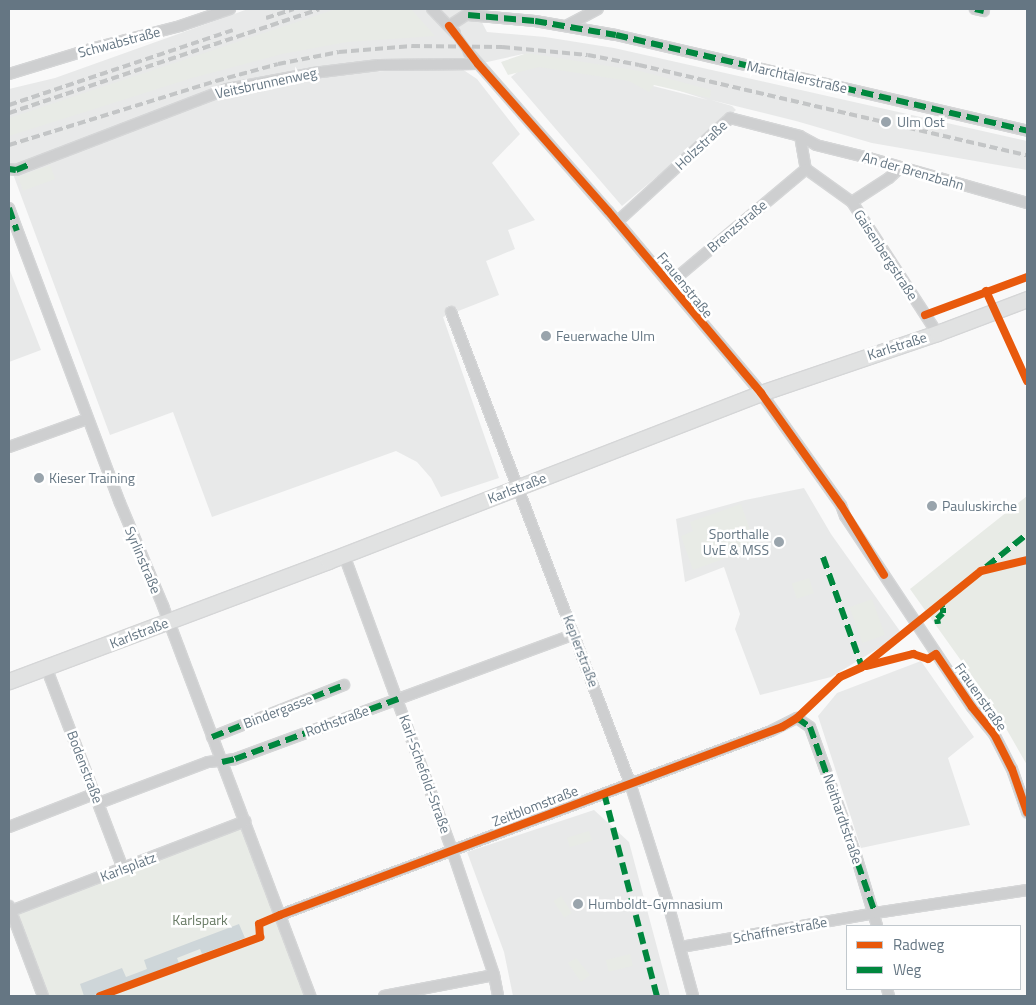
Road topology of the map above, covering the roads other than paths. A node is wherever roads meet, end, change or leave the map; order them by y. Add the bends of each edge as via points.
1 (230, 9) edge
2 (432, 9) edge
3 (598, 9) edge
4 (471, 12) edge
5 (566, 26) junction
6 (452, 30) junction
7 (478, 64) junction
8 (9, 74) edge
9 (1027, 130) edge
10 (800, 136) junction
11 (901, 167) junction
12 (9, 169) edge
13 (806, 169) junction
14 (852, 202) junction
15 (1027, 203) edge
16 (9, 208) edge
17 (617, 222) junction
18 (669, 284) junction
19 (1027, 298) edge
20 (451, 312) dead end
21 (937, 333) junction
22 (761, 393) junction
23 (87, 419) junction
24 (9, 447) edge
25 (517, 488) junction
26 (344, 555) junction
27 (168, 622) junction
28 (574, 634) junction
29 (46, 667) junction
30 (9, 681) edge
31 (344, 685) dead end
32 (398, 699) junction
33 (797, 718) joint
34 (212, 737) junction
35 (222, 762) junction
36 (630, 783) junction
37 (97, 798) junction
38 (1027, 812) edge
39 (244, 821) junction
40 (9, 826) edge
41 (452, 850) junction
42 (123, 869) junction
43 (1027, 890) edge
44 (10, 908) edge
45 (875, 913) junction
46 (280, 915) junction
47 (877, 925) edge
48 (681, 947) junction
49 (494, 975) junction
50 (43, 996) edge
51 (310, 996) edge
52 (384, 996) edge
53 (498, 996) edge
54 (693, 996) edge

1 - 8 street, Schwabstraße
2 - 6 street, Frauenstraße
3 - 5 street
4 - 5 street, Marchtalerstraße
4 - 6 street
5 - 9 street, Marchtalerstraße via 616,34
6 - 7 street, Frauenstraße, bridge
7 - 12 street, Veitsbrunnenweg via 379,65 227,89 16,170
7 - 17 street, Frauenstraße
10 - 11 street, An der Brenzbahn via 816,145
10 - 13 street
10 - 17 street, Holzstraße via 730,118
11 - 14 street, Gaisenbergstraße via 890,178
11 - 15 street, An der Brenzbahn
13 - 14 street, Gaisenbergstraße
13 - 18 street, Brenzstraße
14 - 21 street, Gaisenbergstraße
16 - 23 street, Syrlinstraße
17 - 18 street, Frauenstraße
18 - 22 street, Frauenstraße
19 - 21 main road, Karlstraße
20 - 25 street, Keplerstraße
21 - 22 main road, Karlstraße
22 - 25 main road, Karlstraße
22 - 38 street, Frauenstraße via 840,505 951,677 994,734 1012,769
23 - 24 street
23 - 27 street, Syrlinstraße
25 - 26 main road, Karlstraße
25 - 28 street, Keplerstraße
26 - 27 main road, Karlstraße
26 - 32 street, Karl-Schefold-Straße
27 - 29 main road, Karlstraße
27 - 34 street, Syrlinstraße
28 - 32 street, Rothstraße
28 - 36 street, Keplerstraße
29 - 30 main road, Karlstraße
29 - 37 street, Bodenstraße
31 - 34 street, Bindergasse
32 - 35 street, Rothstraße
32 - 41 street, Karl-Schefold-Straße
33 - 36 street, Zeitblomstraße via 771,731
33 - 45 street, Neithardtstraße via 810,728
34 - 35 street, Syrlinstraße
35 - 37 street, Rothstraße via 208,762
35 - 39 street, Syrlinstraße
36 - 41 street, Zeitblomstraße
36 - 48 street, Keplerstraße
37 - 40 street, Rothstraße
37 - 42 street, Bodenstraße
39 - 42 street, Karlsplatz
39 - 46 street, Syrlinstraße
41 - 46 street, Zeitblomstraße
41 - 49 street, Karl-Schefold-Straße
42 - 44 street, Karlsplatz
43 - 45 street, Schaffnerstraße
44 - 50 street
45 - 47 street, Neithardtstraße
45 - 48 street, Schaffnerstraße
46 - 51 street, Syrlinstraße
48 - 54 street, Keplerstraße
49 - 52 street
49 - 53 street, Karl-Schefold-Straße

